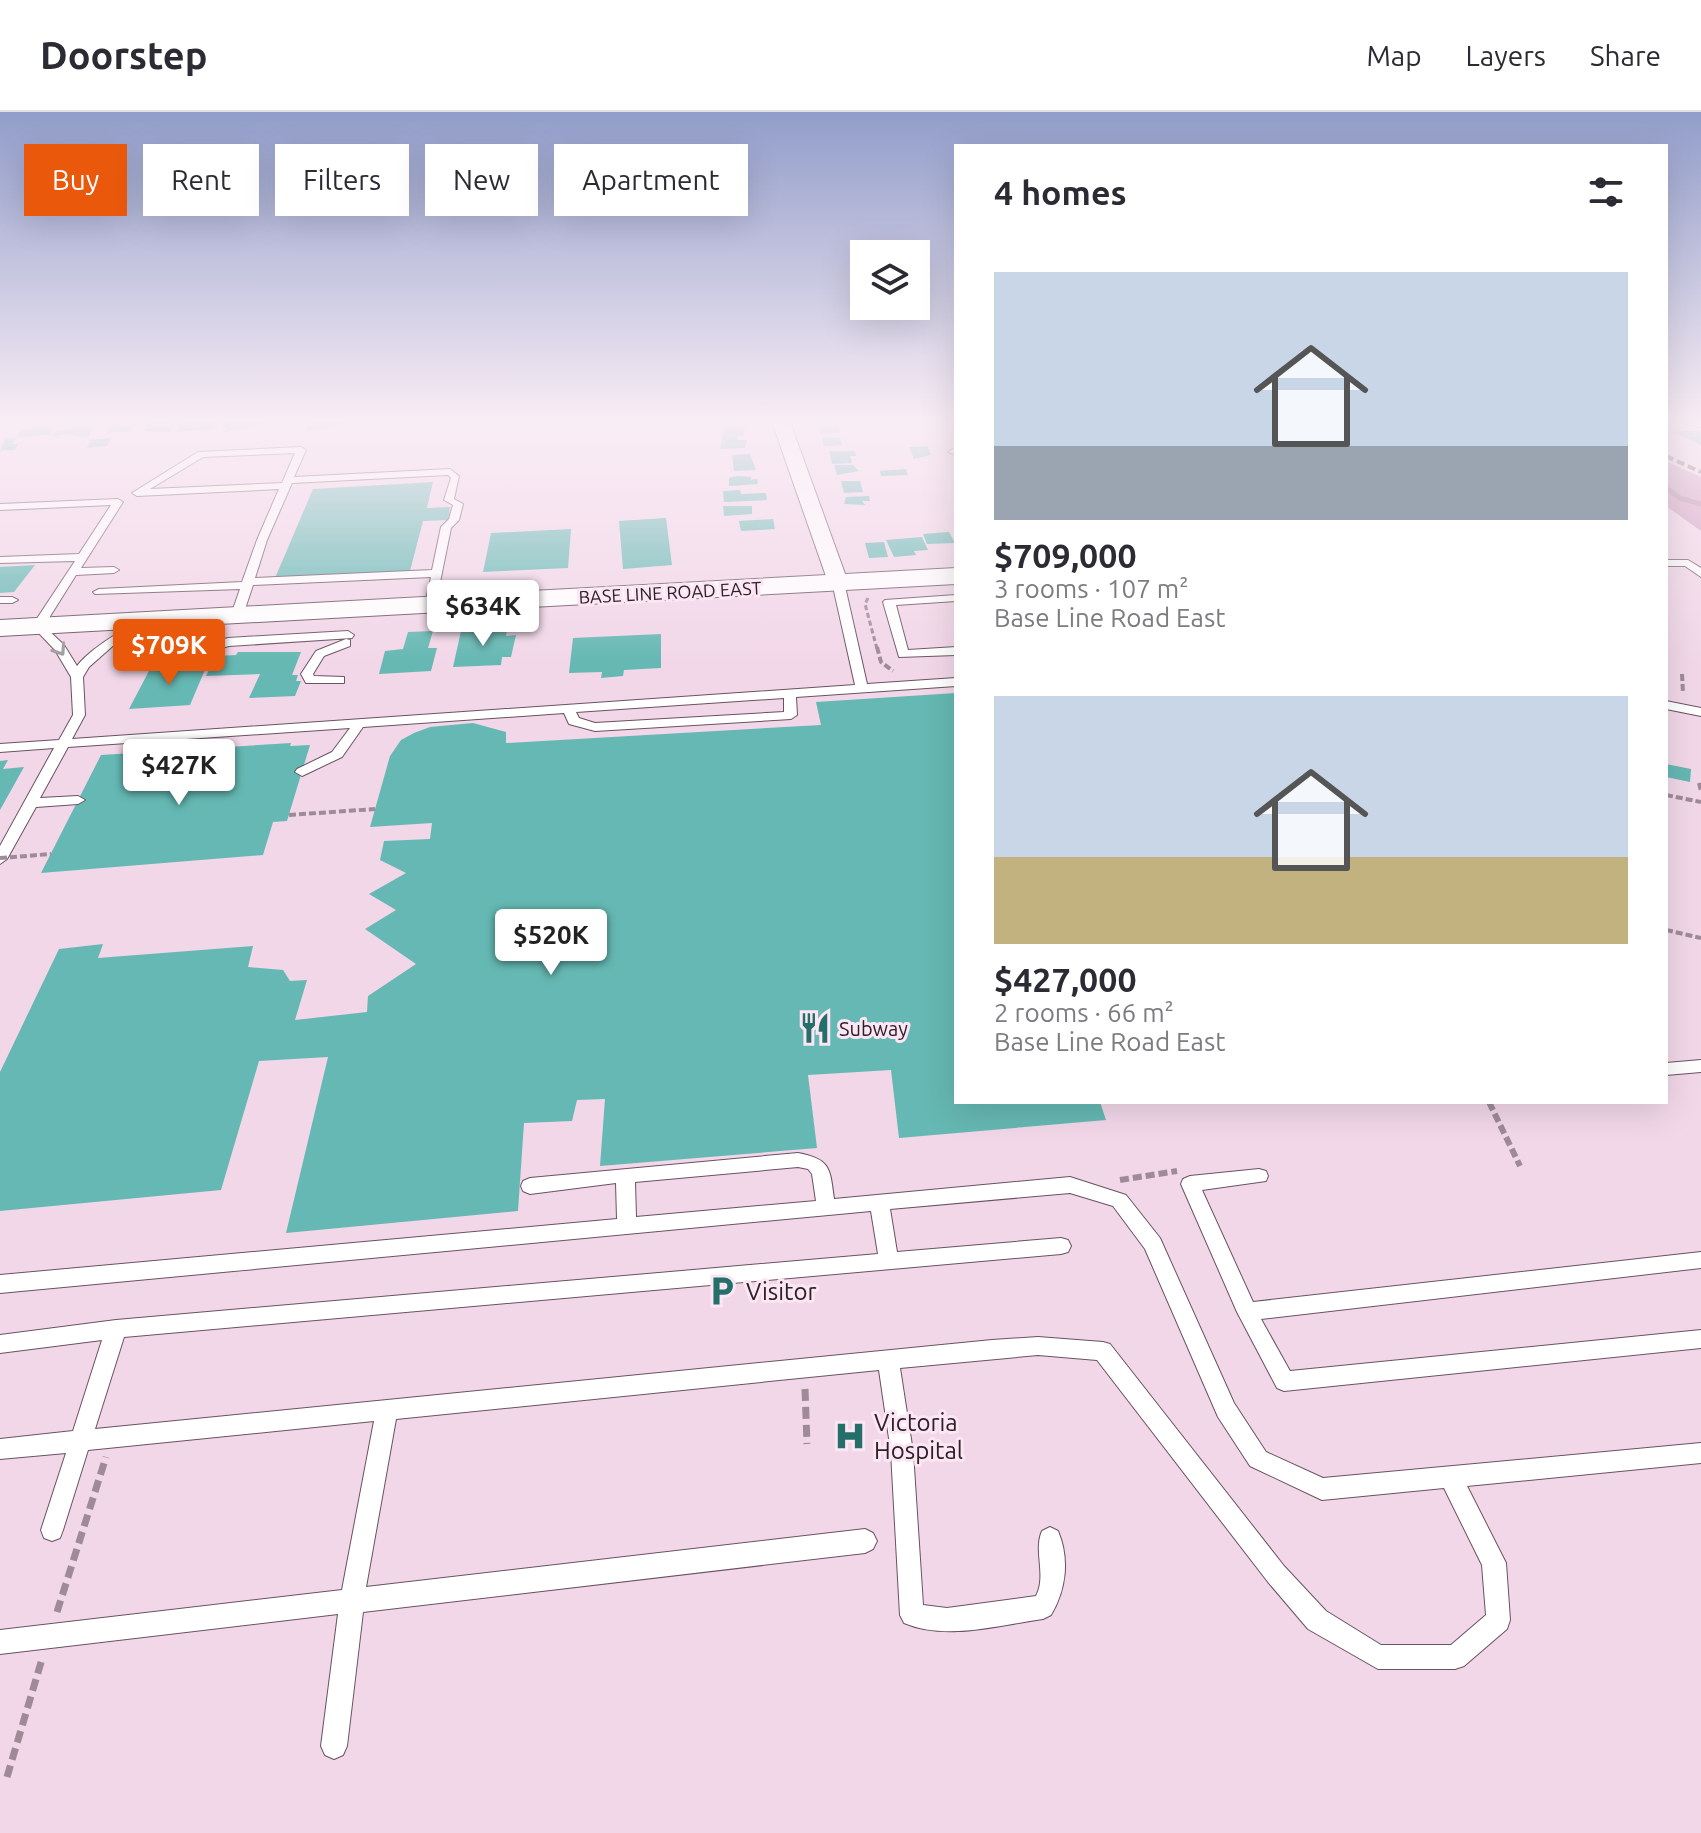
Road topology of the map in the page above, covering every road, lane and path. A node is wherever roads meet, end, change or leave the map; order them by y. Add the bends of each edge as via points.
1 (111, 502) edge
2 (118, 502) edge
3 (280, 502) edge
4 (454, 502) edge
5 (810, 502) edge
6 (0, 507) edge
7 (83, 557) junction
8 (0, 560) edge
9 (1668, 563) edge
10 (74, 572) junction
11 (437, 573) junction
12 (1701, 574) edge
13 (954, 576) edge
14 (838, 582) junction
15 (248, 584) junction
16 (954, 598) edge
17 (431, 605) junction
18 (237, 615) junction
19 (171, 619) junction
20 (38, 626) junction
21 (0, 628) edge
22 (954, 651) edge
23 (133, 654) dead end
24 (77, 677) junction
25 (340, 680) dead end
26 (954, 682) edge
27 (862, 689) junction
28 (790, 694) junction
29 (1668, 705) edge
30 (568, 709) junction
31 (1701, 712) edge
32 (359, 723) junction
33 (63, 744) junction
34 (0, 748) edge
35 (302, 772) dead end
36 (1699, 783) dead end
37 (1701, 791) edge
38 (1668, 795) edge
39 (78, 800) dead end
40 (1701, 802) edge
41 (31, 803) junction
42 (375, 809) dead end
43 (289, 815) dead end
44 (51, 854) dead end
45 (0, 858) edge
46 (1668, 930) edge
47 (1701, 938) edge
48 (1701, 1066) edge
49 (1668, 1069) edge
50 (1490, 1104) edge
51 (1520, 1166) dead end
52 (625, 1175) junction
53 (1259, 1176) dead end
54 (1190, 1184) junction
55 (530, 1186) dead end
56 (1098, 1191) junction
57 (879, 1203) junction
58 (826, 1208) junction
59 (627, 1226) junction
60 (1061, 1246) dead end
61 (889, 1260) junction
62 (1701, 1260) edge
63 (0, 1284) edge
64 (1247, 1312) junction
65 (116, 1329) junction
66 (1701, 1339) edge
67 (0, 1344) edge
68 (888, 1360) junction
69 (804, 1368) junction
70 (387, 1410) junction
71 (112, 1438) junction
72 (81, 1441) junction
73 (807, 1444) dead end
74 (0, 1449) edge
75 (1701, 1453) edge
76 (1451, 1478) junction
77 (52, 1530) dead end
78 (1050, 1539) dead end
79 (865, 1541) dead end
80 (352, 1601) junction
81 (49, 1636) junction
82 (0, 1642) edge
83 (334, 1746) dead end
84 (7, 1777) dead end

1 - 6 lane
2 - 7 lane
3 - 15 lane
4 - 11 lane via 458,504 446,527
5 - 14 street
7 - 8 lane
7 - 10 lane
9 - 12 lane via 1688,563
10 - 15 lane via 114,570 99,592
10 - 20 lane
11 - 15 lane
11 - 17 lane
13 - 14 street, BASE LINE ROAD EAST
14 - 17 street, BASE LINE ROAD EAST
14 - 27 lane
15 - 18 lane
16 - 22 lane via 889,602 903,654
17 - 18 street, BASE LINE ROAD EAST
18 - 19 street, BASE LINE ROAD EAST
19 - 20 street, BASE LINE ROAD EAST
19 - 24 lane via 113,638 90,656
20 - 21 street, BASE LINE ROAD EAST
20 -> 24 lane via 60,648
23 - 25 lane via 197,651 228,642 347,639 320,654 307,674 315,681
24 - 33 lane via 79,715
26 - 27 lane
27 - 28 lane
28 - 30 lane
28 - 30 lane via 791,720 595,727 574,721
29 - 31 lane
30 - 32 lane
32 - 33 lane
32 - 35 lane via 335,759
33 - 34 lane
33 - 41 lane
36 - 37 path
38 - 40 path
39 - 41 lane
41 - 45 lane
42 - 43 path
44 - 45 path, bridge
46 - 47 path
48 - 49 lane
50 - 51 path
52 - 55 lane
52 - 58 lane via 798,1160 814,1163 821,1172
52 - 59 lane
53 - 54 lane
54 - 56 path via 1178,1171 1126,1176
54 - 64 lane
56 - 57 lane via 1070,1185
56 - 76 lane via 1119,1200 1153,1244 1226,1410 1258,1459 1322,1489
57 - 58 lane
57 - 61 lane
58 - 59 lane
59 - 63 lane
60 - 61 lane
61 - 65 lane
62 - 64 lane
64 - 66 lane via 1284,1381
65 - 67 lane
65 - 72 lane
68 - 69 lane
68 - 76 lane via 1038,1346 1103,1351 1317,1620 1378,1657 1455,1657 1498,1620 1494,1563
68 - 78 lane via 902,1452 912,1615 947,1620 1043,1607 1055,1576
69 - 70 lane
69 - 73 path
70 - 71 lane
70 - 80 lane
71 - 72 lane
71 - 81 path
72 - 74 lane
72 - 77 lane
75 - 76 lane
79 - 80 lane
80 - 81 lane
80 - 83 lane
81 - 82 lane
81 - 84 path

